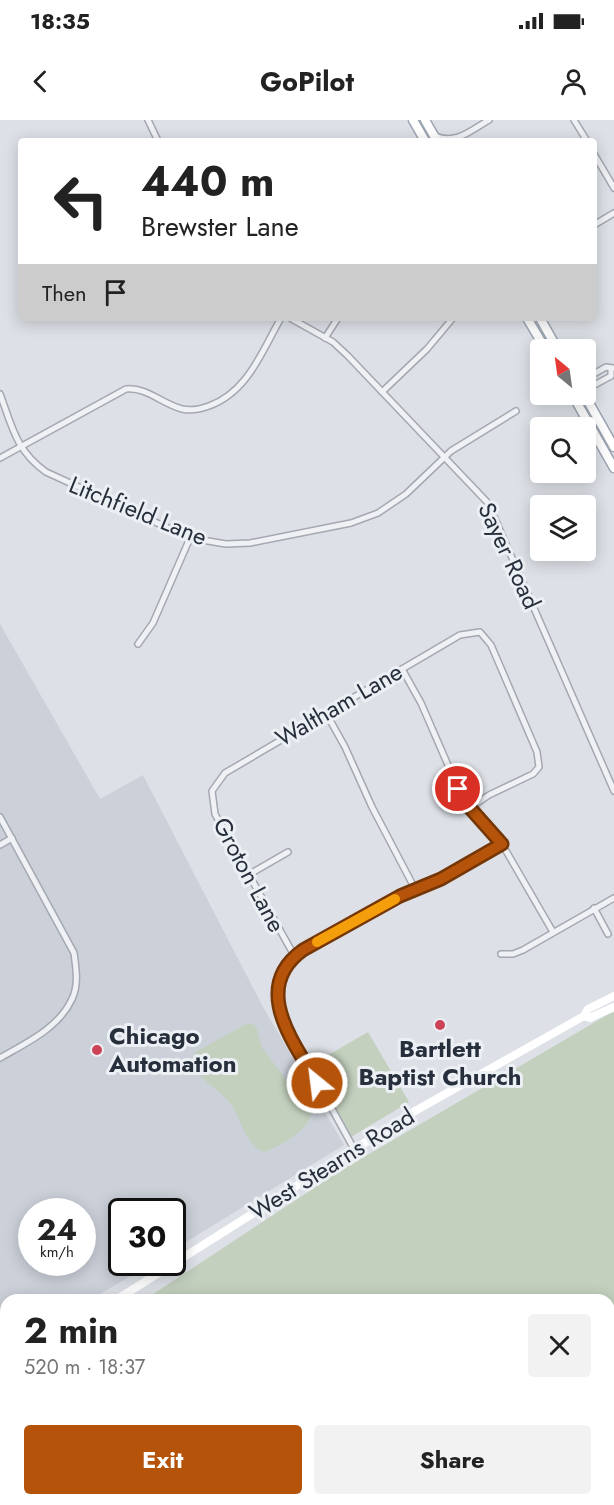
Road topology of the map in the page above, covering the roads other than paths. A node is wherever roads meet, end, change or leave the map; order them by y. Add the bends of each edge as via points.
1 (148, 120) edge
2 (413, 120) edge
3 (425, 120) edge
4 (489, 120) edge
5 (574, 120) edge
6 (157, 138) edge
7 (423, 138) edge
8 (435, 138) edge
9 (459, 138) edge
10 (585, 138) edge
11 (597, 159) edge
12 (614, 188) edge
13 (614, 213) edge
14 (597, 223) edge
15 (279, 321) edge
16 (295, 321) edge
17 (336, 321) edge
18 (450, 321) edge
19 (530, 321) edge
20 (542, 321) edge
21 (325, 338) junction
22 (540, 339) edge
23 (552, 339) edge
24 (613, 368) edge
25 (596, 373) edge
26 (596, 384) edge
27 (382, 392) junction
28 (0, 394) edge
29 (578, 405) edge
30 (590, 405) edge
31 (516, 411) dead end
32 (20, 447) junction
33 (614, 447) edge
34 (444, 457) junction
35 (0, 458) edge
36 (614, 468) edge
37 (190, 538) junction
38 (138, 644) dead end
39 (402, 669) junction
40 (326, 713) junction
41 (212, 791) joint
42 (614, 791) edge
43 (470, 808) junction
44 (0, 817) edge
45 (12, 838) junction
46 (502, 844) junction
47 (0, 845) edge
48 (288, 852) dead end
49 (248, 875) junction
50 (416, 889) junction
51 (614, 898) edge
52 (594, 908) junction
53 (553, 932) junction
54 (608, 934) dead end
55 (501, 954) dead end
56 (295, 957) junction
57 (614, 996) edge
58 (614, 1007) edge
59 (585, 1017) junction
60 (0, 1059) edge
61 (354, 1149) junction
62 (125, 1294) edge

1 - 6 street
2 - 7 main road
3 - 8 main road
4 - 9 street
5 - 10 street
11 - 12 street
13 - 14 street
15 - 32 street via 245,381 220,402 182,409 139,389 126,389
16 - 21 street, Sayer Road
17 - 21 street
18 - 27 street
19 - 22 main road
20 - 23 main road
21 - 27 street, Sayer Road
24 - 25 street
24 - 26 street via 611,376
27 - 34 street, Sayer Road
28 - 32 street, Litchfield Lane
29 - 36 main road
30 - 33 main road
31 - 34 street, Litchfield Lane
32 - 35 street
32 - 37 street, Litchfield Lane via 38,467 54,477
34 - 37 street, Litchfield Lane via 394,503 359,520 250,543
34 - 42 street, Sayer Road via 488,503
37 - 38 street via 153,623
39 - 40 street, Waltham Lane
39 - 43 street
39 - 43 street, Waltham Lane via 460,635 480,632 490,645 537,752 539,767
40 - 41 street, Waltham Lane via 229,769
40 - 50 street
41 - 49 street, Groton Lane via 215,814
43 - 46 street
44 - 45 street
45 - 47 street
45 - 60 street via 74,952 77,978 73,999 56,1022
46 - 50 street
46 - 53 street
48 - 49 street
49 - 56 street, Groton Lane
50 - 56 street
51 - 52 street
52 - 53 street
52 - 54 street
53 - 55 street via 523,950
56 - 61 street via 279,983 279,1011
57 - 59 main road, West Stearns Road via 588,1009
58 - 59 main road, West Stearns Road
59 - 61 main road, West Stearns Road via 463,1083
61 - 62 main road, West Stearns Road

